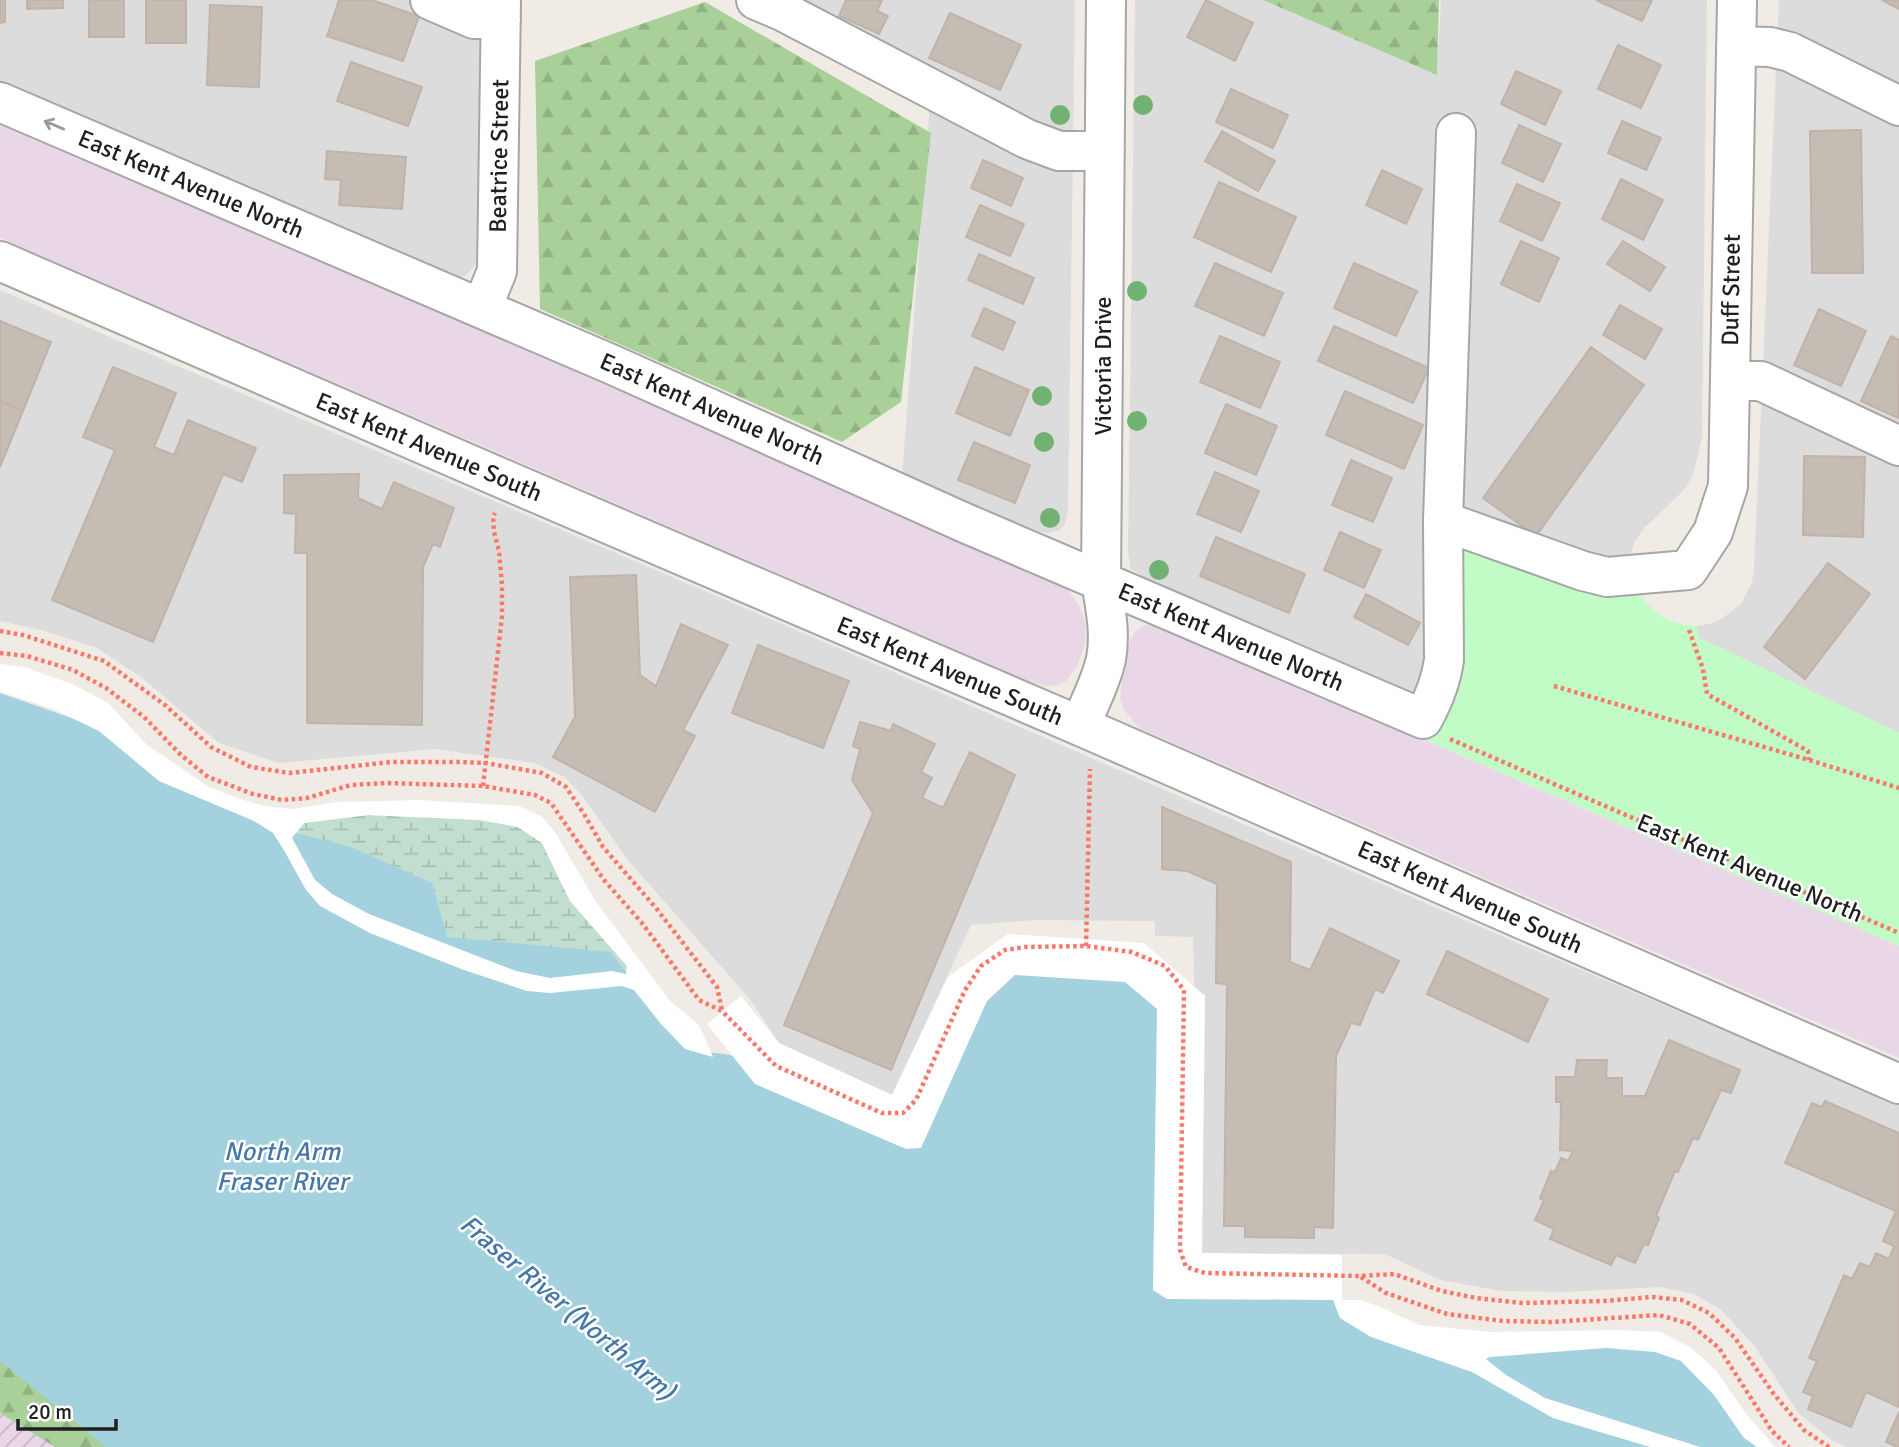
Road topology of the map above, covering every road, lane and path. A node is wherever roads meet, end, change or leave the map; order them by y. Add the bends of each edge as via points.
1 (430, 0) edge
2 (1106, 0) edge
3 (1737, 0) edge
4 (773, 4) edge
5 (501, 10) edge
6 (1736, 46) junction
7 (0, 102) edge
8 (1899, 106) edge
9 (1457, 133) dead end
10 (1105, 151) junction
11 (0, 261) edge
12 (482, 308) junction
13 (1730, 381) junction
14 (1899, 446) edge
15 (496, 511) dead end
16 (1443, 521) junction
17 (1101, 581) junction
18 (1689, 630) dead end
19 (0, 631) edge
20 (0, 653) edge
21 (1554, 686) dead end
22 (1080, 726) junction
23 (1435, 728) junction
24 (1809, 760) junction
25 (486, 763) junction
26 (1090, 767) dead end
27 (482, 786) junction
28 (1899, 789) edge
29 (1899, 933) edge
30 (1086, 946) junction
31 (722, 1011) junction
32 (1899, 1084) edge
33 (1360, 1276) junction
34 (1789, 1447) edge
35 (1829, 1447) edge

1 - 5 street via 474,19
2 - 10 street, Victoria Drive
3 - 6 street, Duff Street
4 - 10 street via 1027,139 1059,151
5 - 12 street, Beatrice Street via 497,271
6 - 8 street via 1790,52
6 - 13 street, Duff Street
12 -> 7 street, East Kent Avenue North
9 - 16 street
10 - 17 street, Victoria Drive
11 - 22 street, East Kent Avenue South
12 - 17 street, East Kent Avenue North
13 - 14 street via 1761,381
13 - 16 street, Duff Street via 1728,486 1713,532 1688,570 1607,578
15 - 25 path via 502,616
16 - 23 street via 1444,660 1435,698
17 - 22 street, Victoria Drive via 1108,632 1106,658
17 - 23 street, East Kent Avenue North
18 - 24 path via 1707,694 1808,751
19 - 25 path via 104,661 165,705 211,747 251,767 289,773 392,762
20 - 27 path via 73,670 106,688 208,777 253,794 282,800 351,785
21 - 24 path
22 - 32 street, East Kent Avenue South
23 - 29 path, East Kent Avenue North
24 - 28 path
25 - 27 path
25 - 31 path via 542,773 566,788 603,847 717,986
26 - 30 path
27 - 31 path via 535,795 551,803 604,880 699,1000
30 - 31 path via 1005,950 981,966 965,990 916,1100 903,1113 883,1114 776,1066
30 - 33 path via 1132,952 1165,966 1184,990 1180,1250 1186,1267 1205,1273
33 - 34 path via 1386,1293 1447,1314 1551,1322 1659,1315 1690,1324 1719,1348 1772,1431
33 - 35 path via 1395,1274 1442,1291 1522,1303 1653,1297 1682,1300 1709,1313 1735,1338 1804,1430

